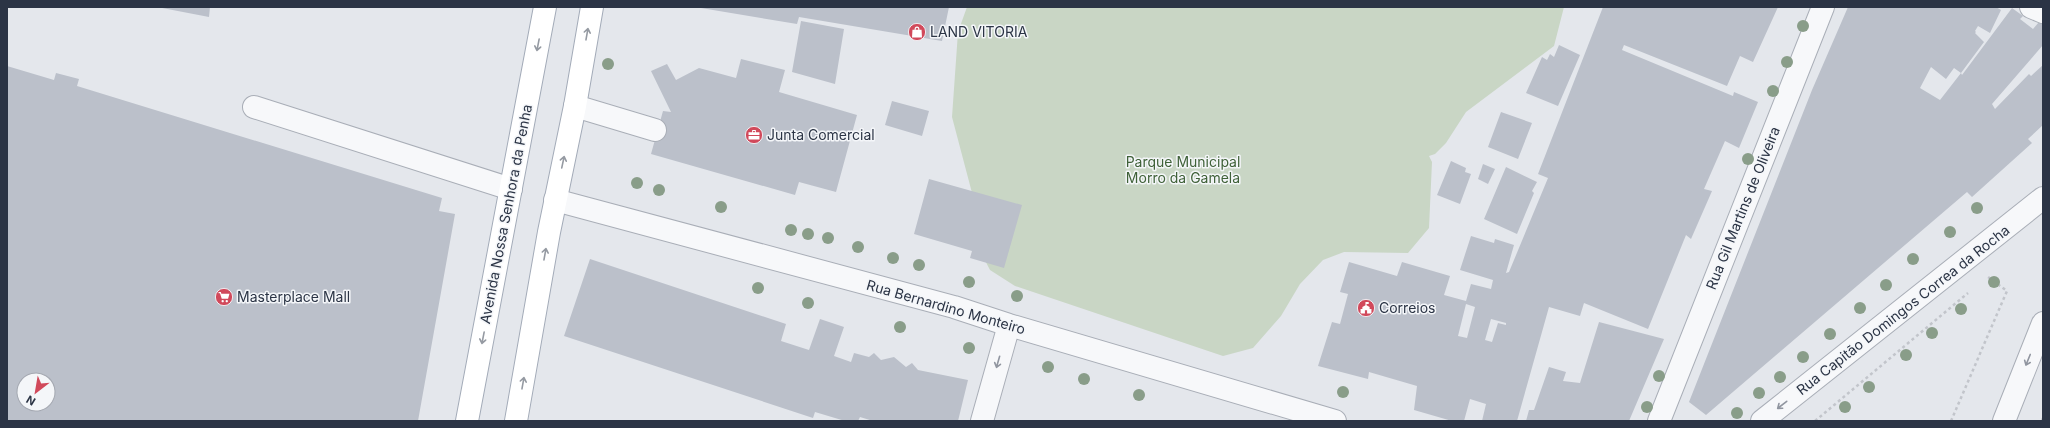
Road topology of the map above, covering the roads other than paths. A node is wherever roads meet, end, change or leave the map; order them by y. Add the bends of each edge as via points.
1 (545, 7) edge
2 (592, 7) edge
3 (1823, 7) edge
4 (2031, 7) edge
5 (2043, 12) edge
6 (575, 106) junction
7 (254, 107) dead end
8 (655, 130) dead end
9 (511, 189) junction
10 (2043, 198) edge
11 (555, 200) junction
12 (2043, 323) edge
13 (1009, 325) junction
14 (1662, 417) edge
15 (1332, 420) edge
16 (467, 421) edge
17 (516, 421) edge
18 (982, 421) edge
19 (1762, 421) edge
20 (2004, 421) edge

1 -> 9 main road, Avenida Nossa Senhora da Penha
6 -> 2 main road
3 - 14 street, Rua Gil Martins de Oliveira
4 - 5 street
6 - 8 street
11 -> 6 main road
7 - 9 street
9 -> 16 main road, Avenida Nossa Senhora da Penha
10 -> 19 street, Rua Capitão Domingos Correa da Rocha
11 - 13 street, Rua Bernardino Monteiro via 954,307
17 -> 11 main road
12 -> 20 street
13 - 15 street, Rua Bernardino Monteiro
13 -> 18 street

